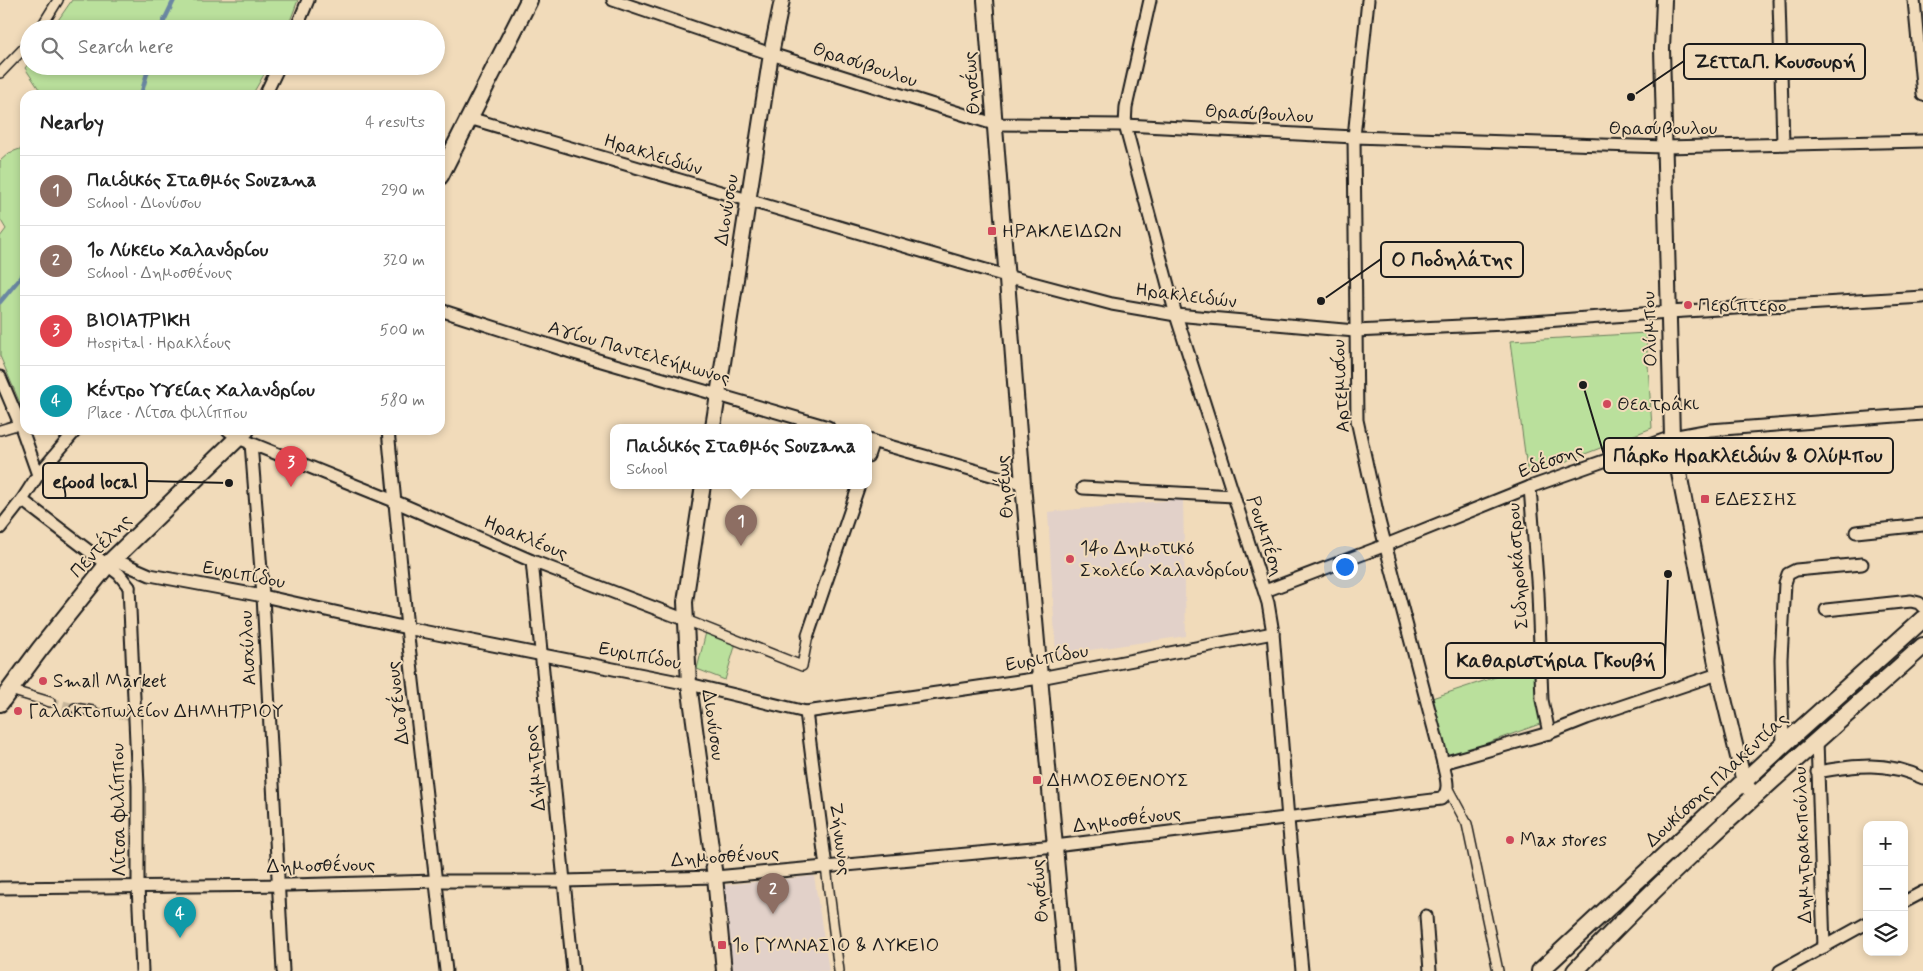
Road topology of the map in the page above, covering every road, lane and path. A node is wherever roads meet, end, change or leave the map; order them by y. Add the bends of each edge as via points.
1 (58, 0) edge
2 (308, 0) edge
3 (529, 0) edge
4 (613, 0) edge
5 (782, 0) edge
6 (985, 0) edge
7 (1150, 0) edge
8 (1368, 0) edge
9 (1664, 0) edge
10 (1779, 0) edge
11 (1914, 0) edge
12 (46, 20) edge
13 (300, 20) edge
14 (20, 52) edge
15 (771, 54) junction
16 (1, 72) edge
17 (275, 75) edge
18 (267, 90) edge
19 (1923, 95) edge
20 (469, 118) junction
21 (994, 124) junction
22 (1125, 125) junction
23 (1354, 137) junction
24 (1923, 141) edge
25 (1783, 144) junction
26 (1664, 147) junction
27 (445, 166) edge
28 (748, 201) junction
29 (1006, 276) junction
30 (1923, 297) edge
31 (445, 312) edge
32 (1668, 312) junction
33 (1176, 315) junction
34 (1355, 331) junction
35 (0, 377) edge
36 (718, 394) junction
37 (1923, 414) edge
38 (20, 424) joint
39 (713, 424) edge
40 (818, 424) edge
41 (0, 430) edge
42 (24, 435) edge
43 (72, 435) edge
44 (241, 435) edge
45 (388, 435) edge
46 (1672, 437) junction
47 (872, 440) edge
48 (38, 475) junction
49 (1023, 484) junction
50 (1530, 487) junction
51 (1083, 488) dead end
52 (702, 489) edge
53 (858, 489) edge
54 (1234, 496) junction
55 (22, 500) junction
56 (394, 501) junction
57 (1923, 525) edge
58 (0, 528) edge
59 (1856, 532) dead end
60 (1386, 545) junction
61 (532, 561) junction
62 (110, 562) junction
63 (1862, 564) dead end
64 (150, 575) junction
65 (129, 587) junction
66 (1265, 591) junction
67 (262, 596) junction
68 (1923, 607) edge
69 (1826, 610) dead end
70 (686, 620) junction
71 (1923, 620) edge
72 (407, 628) junction
73 (1273, 632) junction
74 (808, 635) joint
75 (1923, 649) edge
76 (541, 654) junction
77 (1718, 674) junction
78 (1040, 678) junction
79 (689, 684) junction
80 (10, 690) junction
81 (50, 702) tunnel mouth
82 (0, 703) edge
83 (75, 708) tunnel mouth
84 (93, 711) tunnel mouth
85 (806, 712) junction
86 (1549, 733) junction
87 (1817, 741) junction
88 (1783, 745) junction
89 (1443, 763) junction
90 (1817, 772) junction
91 (1923, 778) edge
92 (1744, 782) junction
93 (1447, 792) junction
94 (1755, 797) junction
95 (1288, 819) junction
96 (1055, 846) junction
97 (826, 867) junction
98 (715, 877) junction
99 (436, 881) junction
100 (564, 882) junction
101 (279, 885) junction
102 (138, 886) junction
103 (0, 888) edge
104 (1923, 892) edge
105 (1908, 900) edge
106 (1426, 916) dead end
107 (1863, 925) edge
108 (1824, 947) junction
109 (1786, 970) edge
110 (142, 971) edge
111 (283, 971) edge
112 (446, 971) edge
113 (573, 971) edge
114 (724, 971) edge
115 (839, 971) edge
116 (1066, 971) edge
117 (1302, 971) edge
118 (1430, 971) edge
119 (1498, 971) edge
120 (1540, 971) edge
121 (1575, 971) edge

1 - 12 street
2 - 13 street
3 - 20 main road
4 - 15 street, Θρασύβουλου
5 - 15 street, Διονύσου
6 - 21 street, Θησέως
7 - 22 street via 1126,107
8 - 23 street, Αρτεμισίου
9 - 26 street, Ολύμπου
10 - 25 street
11 - 19 street
14 - 16 street
15 - 21 street, Θρασύβουλου
15 - 28 street, Διονύσου
17 - 18 street
20 - 27 main road
20 - 28 street, Ηρακλειδών
21 - 22 street, Θρασύβουλου
21 - 29 street, Θησέως
22 - 23 street, Θρασύβουλου
22 - 33 street, Ρουμπέση
23 - 26 street, Θρασύβουλου
23 - 34 street, Αρτεμισίου
24 - 25 street, Θρασύβουλου
25 - 26 street, Θρασύβουλου
26 - 32 street, Ολύμπου
28 - 29 street, Ηρακλειδών
28 - 36 street, Διονύσου
29 - 33 street, Ηρακλειδών via 1112,304
29 - 49 street, Θησέως
30 - 32 street, Ηρακλειδών
31 - 36 street, Αγίου Παντελεήμωνος
32 - 34 street, Ηρακλειδών
32 - 46 street, Ολύμπου
33 - 34 street, Ηρακλειδών
33 - 54 street, Ρουμπέση
34 - 60 street, Αρτεμισίου via 1357,420
35 - 38 street
36 - 39 street, Διονύσου
36 - 40 street, Αγίου Παντελεήμωνος
37 - 46 street, Εδέσσης via 1710,430
38 - 41 street
42 - 48 street
43 - 48 street
44 - 56 street, Ηρακλέους
44 - 62 main road, Πεντέλης
44 - 67 street, Αισχύλου
45 - 56 street, Διογένους
46 - 50 street, Εδέσσης
46 - 77 street, Ολύμπου
47 - 49 street
48 - 55 street
49 - 78 street, Θησέως
50 - 60 street, Εδέσσης
50 - 86 street, Σιδηροκάστρου via 1542,700
51 - 54 street
52 - 70 street, Διονύσου via 685,602
53 - 74 street
54 - 66 street, Ρουμπέση
55 - 58 street
55 - 62 street
56 - 61 street, Ηρακλέους
56 - 72 street, Διογένους
57 - 59 street
60 - 66 street, Εδέσσης
60 - 89 street, Αρτεμισίου
61 - 70 street, Ηρακλέους
61 - 76 street, Δήμητρος
62 - 64 street, Ευριπίδου
62 - 65 street
62 - 80 main road, Πεντέλης
63 - 88 street via 1796,570 1786,578 1781,651
64 - 65 street via 132,582
64 - 67 street, Ευριπίδου
65 - 102 street, Λίτσα Φιλίππου via 138,786
66 - 73 street, Ρουμπέση
67 - 72 street, Ευριπίδου
67 - 101 street, Αισχύλου
68 - 69 street via 1911,601
70 - 74 street, Ηρακλέους via 802,666
70 - 79 street, Διονύσου
71 - 88 main road, Δουκίσσης Πλακεντίας
72 - 76 street, Ευριπίδου
72 - 99 street, Διογένους
73 - 78 street, Ευριπίδου
73 - 95 street, Ρουμπέση
75 - 87 main road, Δουκίσσης Πλακεντίας
76 - 79 street, Ευριπίδου
76 - 100 street, Δήμητρος
77 - 86 street
77 - 92 street, Ολύμπου
78 - 85 street, Ευριπίδου
78 - 96 street, Θησέως
79 - 85 street, Ευριπίδου
79 - 98 street, Διονύσου
80 - 81 street
80 - 82 main road, Πεντέλης
83 - 84 street
85 - 97 street, Ζήνωνος
86 - 89 street
87 - 90 street, Δημητρακοπούλου
87 - 94 main road, Δουκίσσης Πλακεντίας
88 - 92 main road, Δουκίσσης Πλακεντίας
89 - 93 street, Αρτεμισίου
90 - 91 street via 1868,765 1896,768
90 - 108 street, Δημητρακοπούλου
92 - 94 street, Ολύμπου
92 - 120 main road, Δουκίσσης Πλακεντίας
93 - 95 street, Δημοσθένους via 1435,801
93 - 119 street, Αρτεμισίου via 1467,824
94 - 121 main road, Δουκίσσης Πλακεντίας via 1622,920
95 - 96 street, Δημοσθένους
95 - 117 street, Ρουμπέση
96 - 97 street, Δημοσθένους
96 - 116 street, Θησέως
97 - 98 street, Δημοσθένους
97 - 115 street, Ζήνωνος
98 - 100 street, Δημοσθένους
98 - 114 street, Διονύσου
99 - 100 street, Δημοσθένους
99 - 101 street, Δημοσθένους
99 - 112 street, Διογένους
100 - 113 street, Δήμητρος
101 - 102 street, Δημοσθένους
101 - 111 street, Αισχύλου
102 - 103 street, Δημοσθένους
102 - 110 street, Λίτσα Φιλίππου
104 - 105 street
106 - 118 street
107 - 108 street
108 - 109 street

